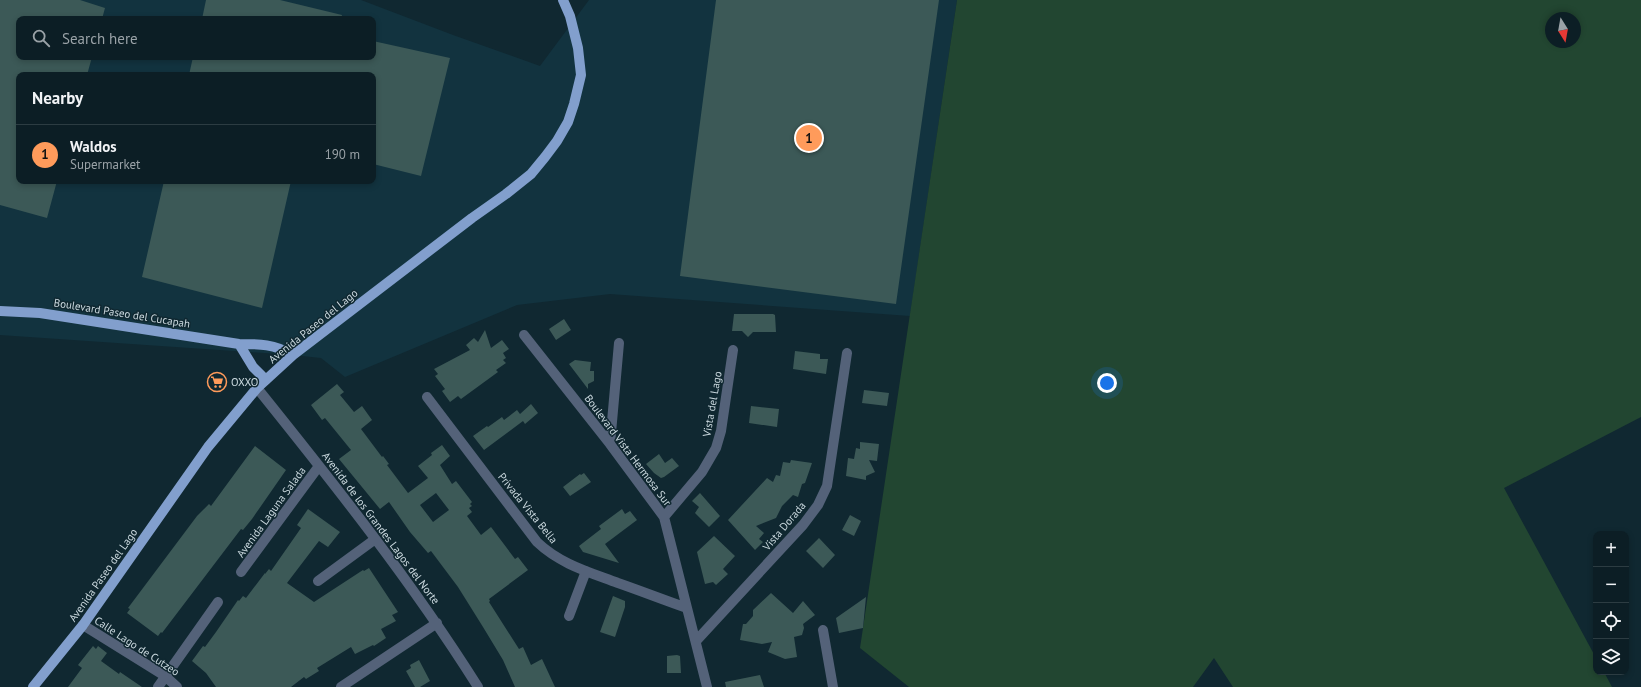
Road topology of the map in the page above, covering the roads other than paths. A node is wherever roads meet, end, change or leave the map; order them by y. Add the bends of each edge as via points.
1 (563, 0) edge
2 (0, 311) edge
3 (524, 334) dead end
4 (619, 343) dead end
5 (239, 344) junction
6 (733, 350) dead end
7 (847, 353) dead end
8 (293, 355) junction
9 (266, 380) junction
10 (257, 388) junction
11 (426, 398) dead end
12 (610, 444) junction
13 (319, 466) junction
14 (664, 517) junction
15 (374, 540) junction
16 (586, 571) junction
17 (241, 572) dead end
18 (318, 581) dead end
19 (218, 602) dead end
20 (688, 608) junction
21 (569, 616) dead end
22 (437, 623) junction
23 (84, 625) junction
24 (823, 630) dead end
25 (696, 641) junction
26 (165, 676) junction
27 (32, 687) edge
28 (158, 687) edge
29 (177, 687) edge
30 (341, 687) edge
31 (478, 687) edge
32 (707, 687) edge
33 (833, 687) edge

1 - 8 main road, Avenida Paseo del Lago via 578,48 581,75 568,122 545,157 530,174 506,194
2 - 5 main road, Boulevard Paseo del Cucapah via 40,313
3 - 12 street, Boulevard Vista Hermosa Sur
4 - 12 street
5 - 8 main road, Boulevard Paseo del Cucapah via 270,345
5 - 9 main road via 253,367
6 - 14 street, Vista del Lago via 721,431 716,448 702,472
7 - 25 street, Vista Dorada via 827,486 818,505 803,526
8 - 9 main road, Avenida Paseo del Lago
9 - 10 main road, Avenida Paseo del Lago
10 - 13 street, Avenida de los Grandes Lagos del Norte
10 - 23 main road, Avenida Paseo del Lago via 208,447
11 - 16 street, Privada Vista Bella via 538,542 557,558
12 - 14 street, Boulevard Vista Hermosa Sur
13 - 15 street, Avenida de los Grandes Lagos del Norte
13 - 17 street, Avenida Laguna Salada
14 - 20 street, Boulevard Vista Hermosa Sur
15 - 18 street
15 - 22 street, Avenida de los Grandes Lagos del Norte
16 - 20 street, Privada Vista Bella
16 - 21 street
19 - 26 street
20 - 25 street, Boulevard Vista Hermosa Sur
22 - 30 street
22 - 31 street, Avenida de los Grandes Lagos del Norte
23 - 26 street, Calle Lago de Cutzeo
23 - 27 main road, Avenida Paseo del Lago
24 - 33 street
25 - 32 street, Boulevard Vista Hermosa Sur
26 - 28 street
26 - 29 street, Calle Lago de Cutzeo

